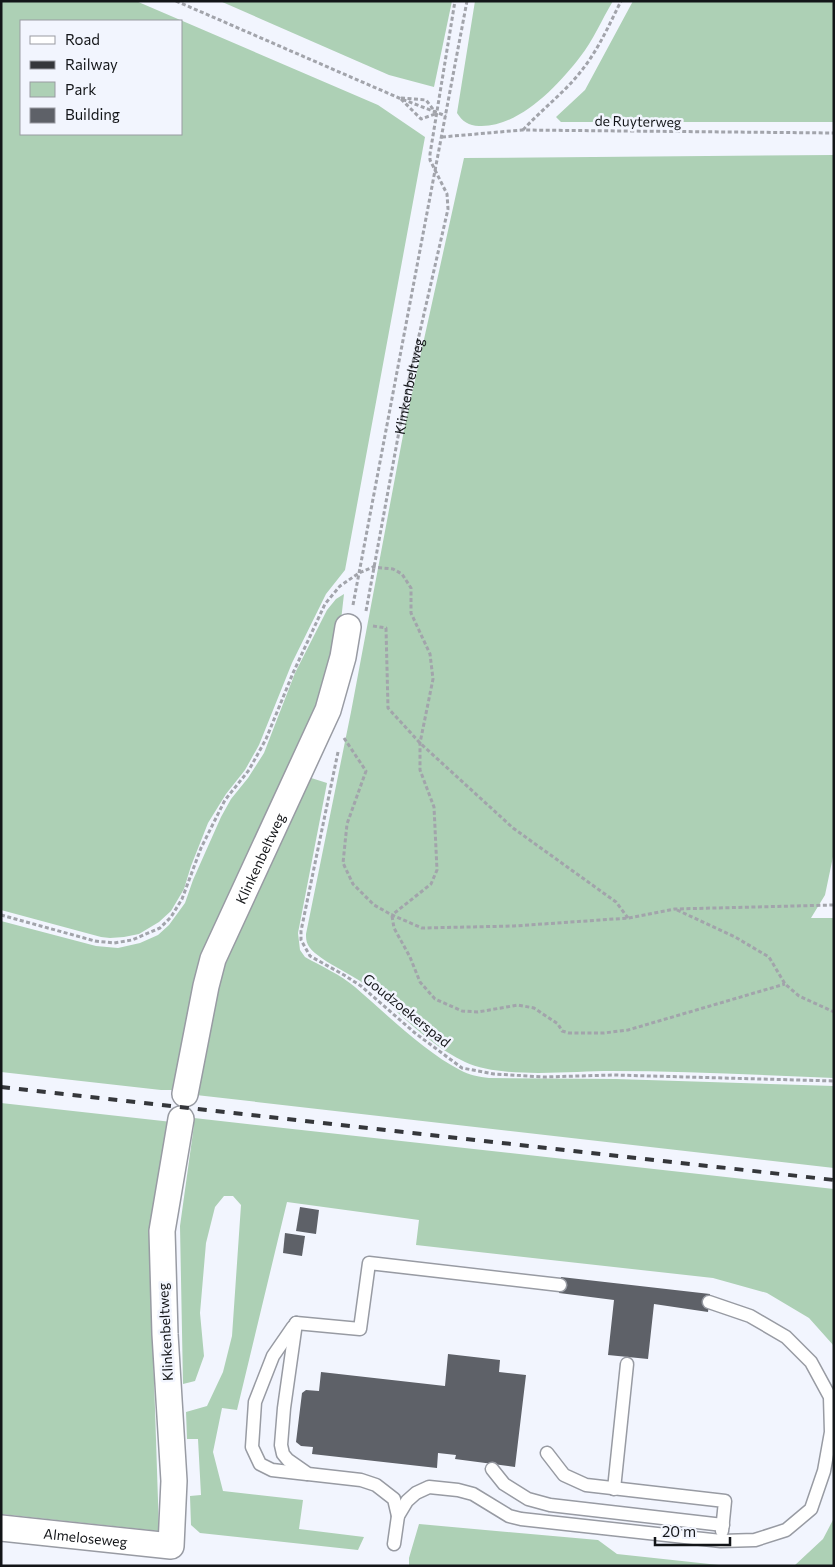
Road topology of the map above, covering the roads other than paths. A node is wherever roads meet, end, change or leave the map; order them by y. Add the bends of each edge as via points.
1 (358, 619) road end
2 (185, 1094) dead end
3 (181, 1118) dead end
4 (560, 1285) dead end
5 (709, 1302) dead end
6 (296, 1322) junction
7 (627, 1364) dead end
8 (547, 1453) dead end
9 (492, 1469) dead end
10 (308, 1474) junction
11 (614, 1489) junction
12 (398, 1516) junction
13 (722, 1525) junction
14 (1, 1528) edge
15 (721, 1542) junction
16 (394, 1544) dead end
17 (171, 1546) joint

1 - 2 street, Klinkenbeltweg via 328,710 213,959
3 - 17 street, Klinkenbeltweg via 162,1231 174,1481
4 - 6 lane via 369,1263 360,1329
5 - 15 lane via 750,1316 786,1337 811,1362 830,1398 831,1432 824,1471 811,1509 786,1530 755,1540
6 - 10 lane via 281,1445 288,1460
6 - 10 lane via 273,1356 255,1402 252,1447 260,1464 272,1470
7 - 11 lane
8 - 11 lane via 564,1475 586,1485
9 - 13 lane via 504,1484 528,1499 550,1505
10 - 12 lane via 362,1480 376,1485 394,1499
11 - 13 lane via 724,1501
12 - 15 lane via 407,1501 429,1487 473,1494 509,1516 521,1519
12 - 16 lane
13 - 15 lane
14 - 17 street, Almeloseweg

